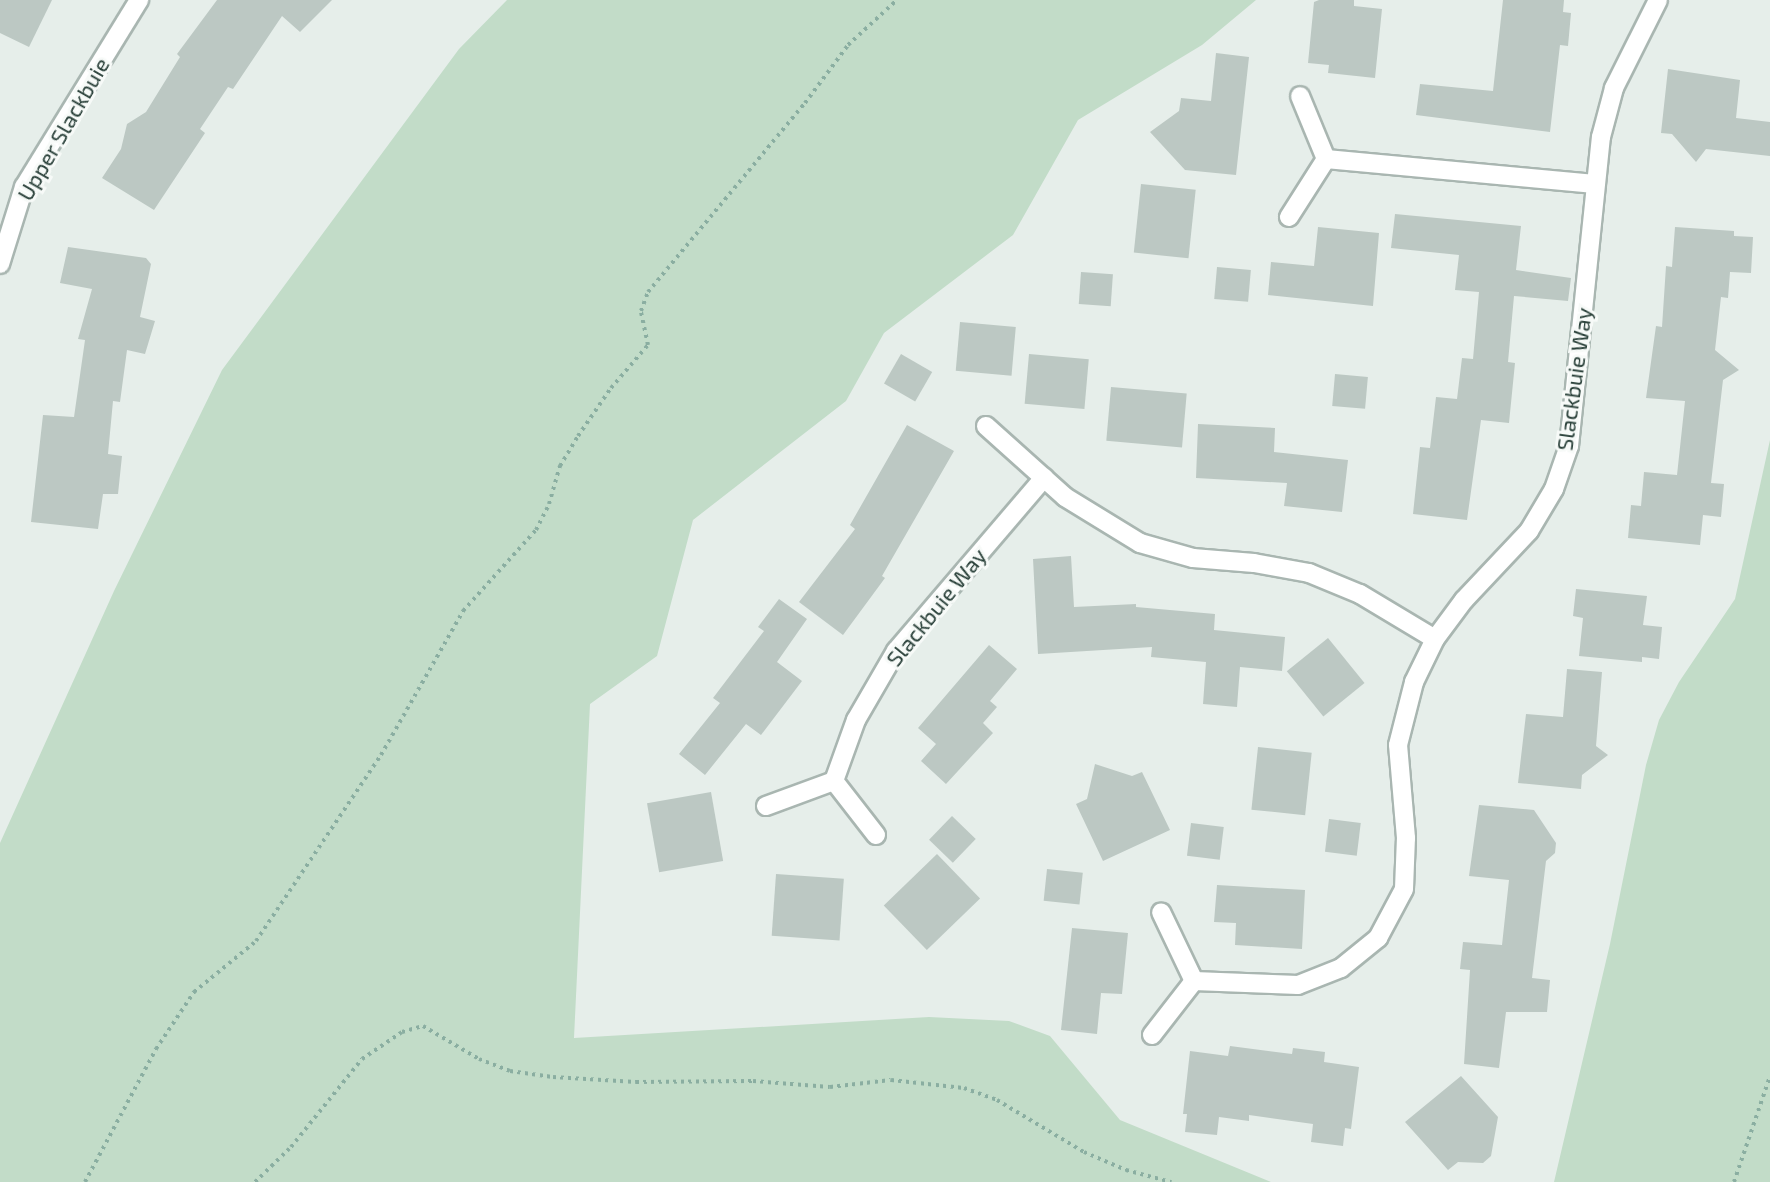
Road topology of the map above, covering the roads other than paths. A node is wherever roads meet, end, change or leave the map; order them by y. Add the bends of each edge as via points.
1 (139, 0) edge
2 (1658, 0) edge
3 (1300, 96) dead end
4 (1326, 159) junction
5 (1595, 184) junction
6 (1289, 217) dead end
7 (0, 264) edge
8 (986, 426) dead end
9 (1044, 477) junction
10 (1435, 639) junction
11 (834, 781) junction
12 (766, 806) dead end
13 (876, 836) dead end
14 (1161, 912) dead end
15 (1194, 981) junction
16 (1152, 1035) dead end

1 - 7 street, Upper Slackbuie via 24,187
2 - 5 street, Slackbuie Way via 1614,88
3 - 4 street
4 - 5 street
4 - 6 street
5 - 10 street, Slackbuie Way via 1569,446 1554,489 1529,531 1464,600
8 - 9 street
9 - 10 street via 1099,520 1140,543 1193,558 1254,562 1309,573 1360,594
9 - 11 street, Slackbuie Way via 896,651 856,720
10 - 15 street, Slackbuie Way via 1414,682 1398,745 1406,838 1404,889 1378,938 1341,968 1298,985
11 - 12 street
11 - 13 street
14 - 15 street
15 - 16 street

